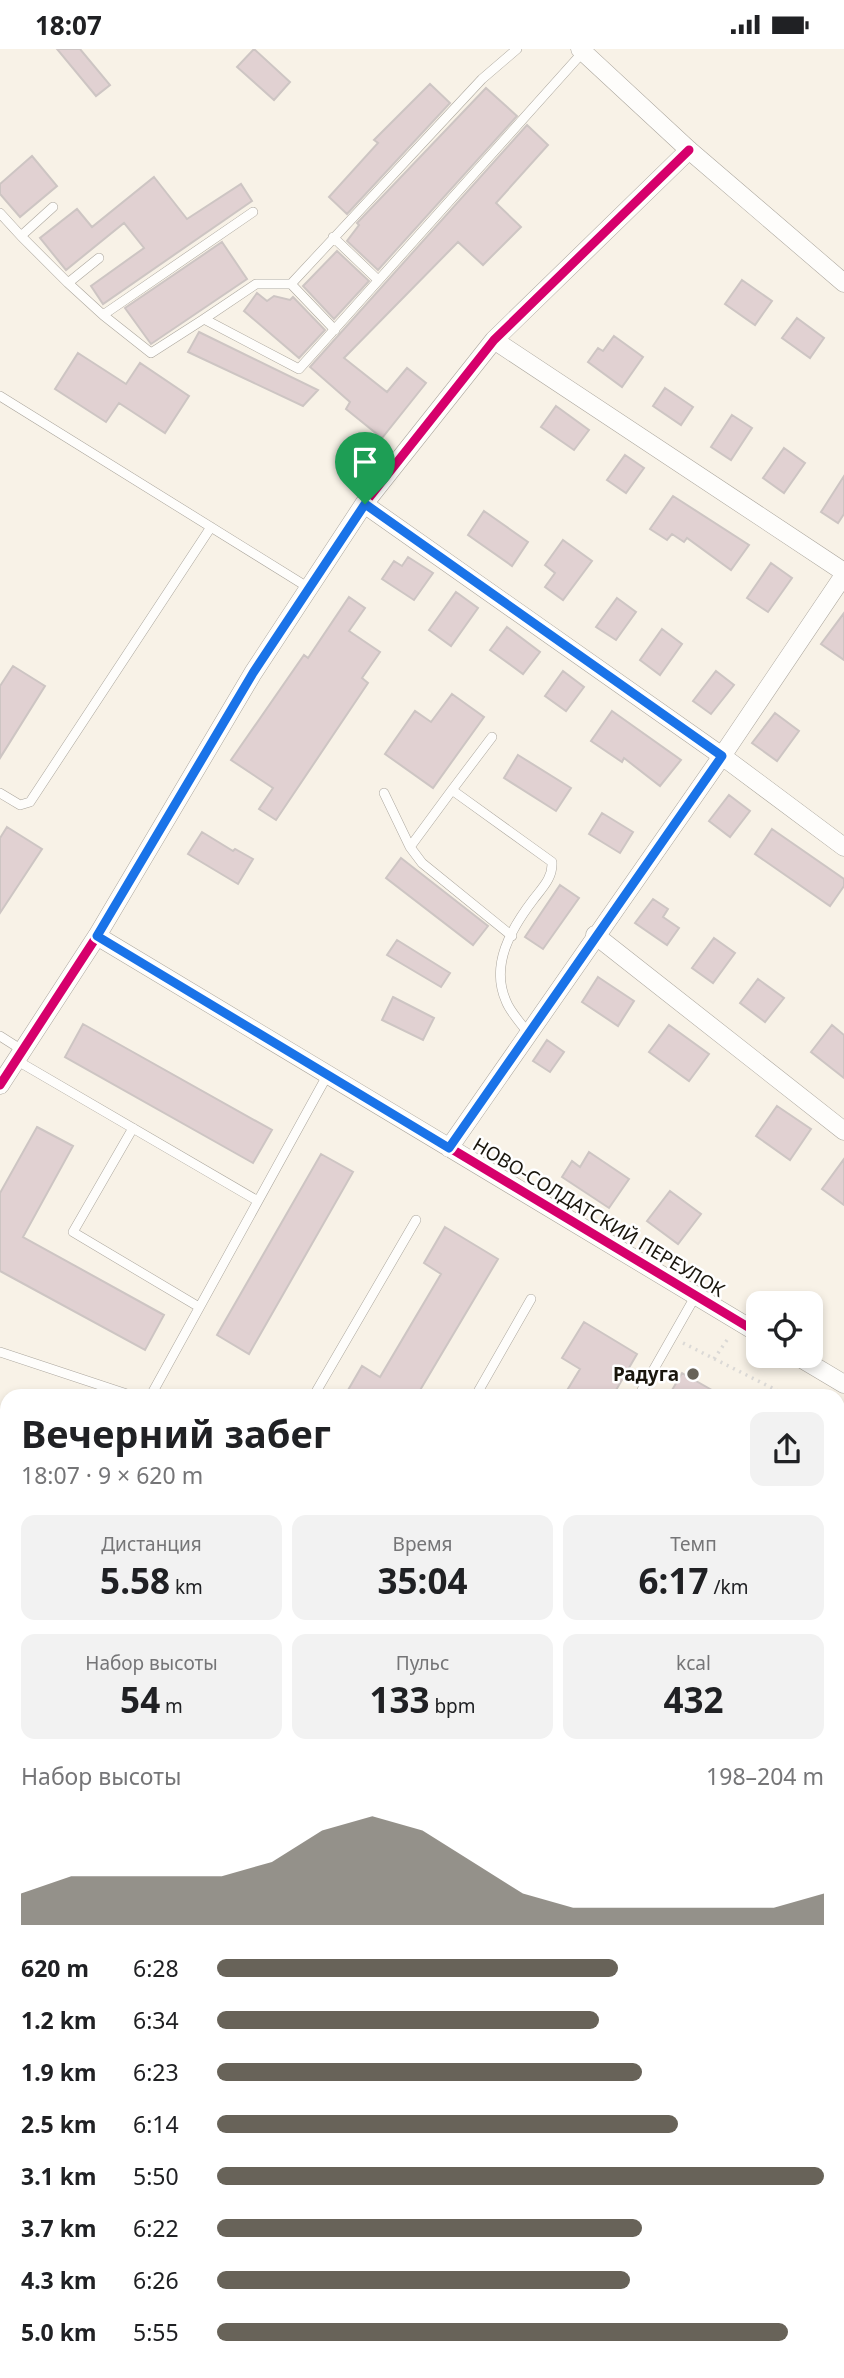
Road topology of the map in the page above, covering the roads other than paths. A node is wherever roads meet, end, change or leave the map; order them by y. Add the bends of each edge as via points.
1 (517, 49) edge
2 (584, 50) edge
3 (689, 150) junction
4 (53, 207) dead end
5 (253, 212) dead end
6 (0, 213) edge
7 (21, 236) junction
8 (333, 237) junction
9 (99, 258) dead end
10 (377, 279) junction
11 (68, 283) junction
12 (844, 283) edge
13 (291, 284) junction
14 (103, 315) junction
15 (204, 319) junction
16 (335, 330) junction
17 (494, 340) junction
18 (0, 396) edge
19 (365, 504) junction
20 (211, 527) junction
21 (844, 573) edge
22 (309, 588) junction
23 (492, 737) dead end
24 (722, 756) junction
25 (452, 790) junction
26 (0, 793) edge
27 (384, 793) dead end
28 (411, 847) junction
29 (844, 847) edge
30 (595, 935) junction
31 (97, 936) junction
32 (512, 936) junction
33 (528, 1033) junction
34 (0, 1036) edge
35 (19, 1055) junction
36 (328, 1074) junction
37 (0, 1084) edge
38 (133, 1128) junction
39 (844, 1131) edge
40 (449, 1148) junction
41 (258, 1201) junction
42 (416, 1220) dead end
43 (696, 1296) junction
44 (531, 1299) dead end
45 (199, 1307) junction
46 (746, 1325) edge
47 (0, 1352) edge
48 (817, 1368) edge
49 (844, 1384) edge
50 (112, 1389) edge
51 (153, 1389) edge
52 (318, 1389) edge
53 (480, 1389) edge
54 (643, 1389) edge

1 - 8 lane via 482,79
2 - 3 street
2 - 10 lane
3 - 12 street
3 - 17 street
4 - 7 lane
5 - 14 lane
6 - 7 lane
7 - 11 lane
8 - 10 lane
8 - 13 lane
9 - 11 lane
10 - 16 lane
11 - 14 lane
13 - 15 lane via 256,284
13 - 16 lane
14 - 15 lane via 150,353
15 - 16 lane via 299,369
17 - 19 street
17 - 21 street
18 - 20 lane
19 - 22 street
19 - 24 street
20 - 22 lane
20 - 26 lane via 30,802 20,805
21 - 24 street
22 - 31 street via 253,673
23 - 25 lane
24 - 29 street
24 - 30 street
25 - 28 lane
25 - 32 lane via 552,862 548,881
27 - 28 lane
28 - 32 lane via 422,863
30 - 33 street
30 - 39 street
31 - 35 street
31 - 36 street, НОВО-СОЛДАТСКИЙ ПЕРЕУЛОК
32 - 33 lane via 498,977 506,1003
33 - 40 street
34 - 35 lane
35 - 37 street
35 - 38 lane
36 - 40 street, НОВО-СОЛДАТСКИЙ ПЕРЕУЛОК
36 - 41 lane
38 - 41 lane
38 - 45 lane via 72,1232
40 - 43 street, НОВО-СОЛДАТСКИЙ ПЕРЕУЛОК
41 - 45 lane
42 - 52 lane
43 - 46 street, НОВО-СОЛДАТСКИЙ ПЕРЕУЛОК
43 - 54 lane
44 - 53 lane
45 - 51 lane
47 - 50 lane
48 - 49 street

